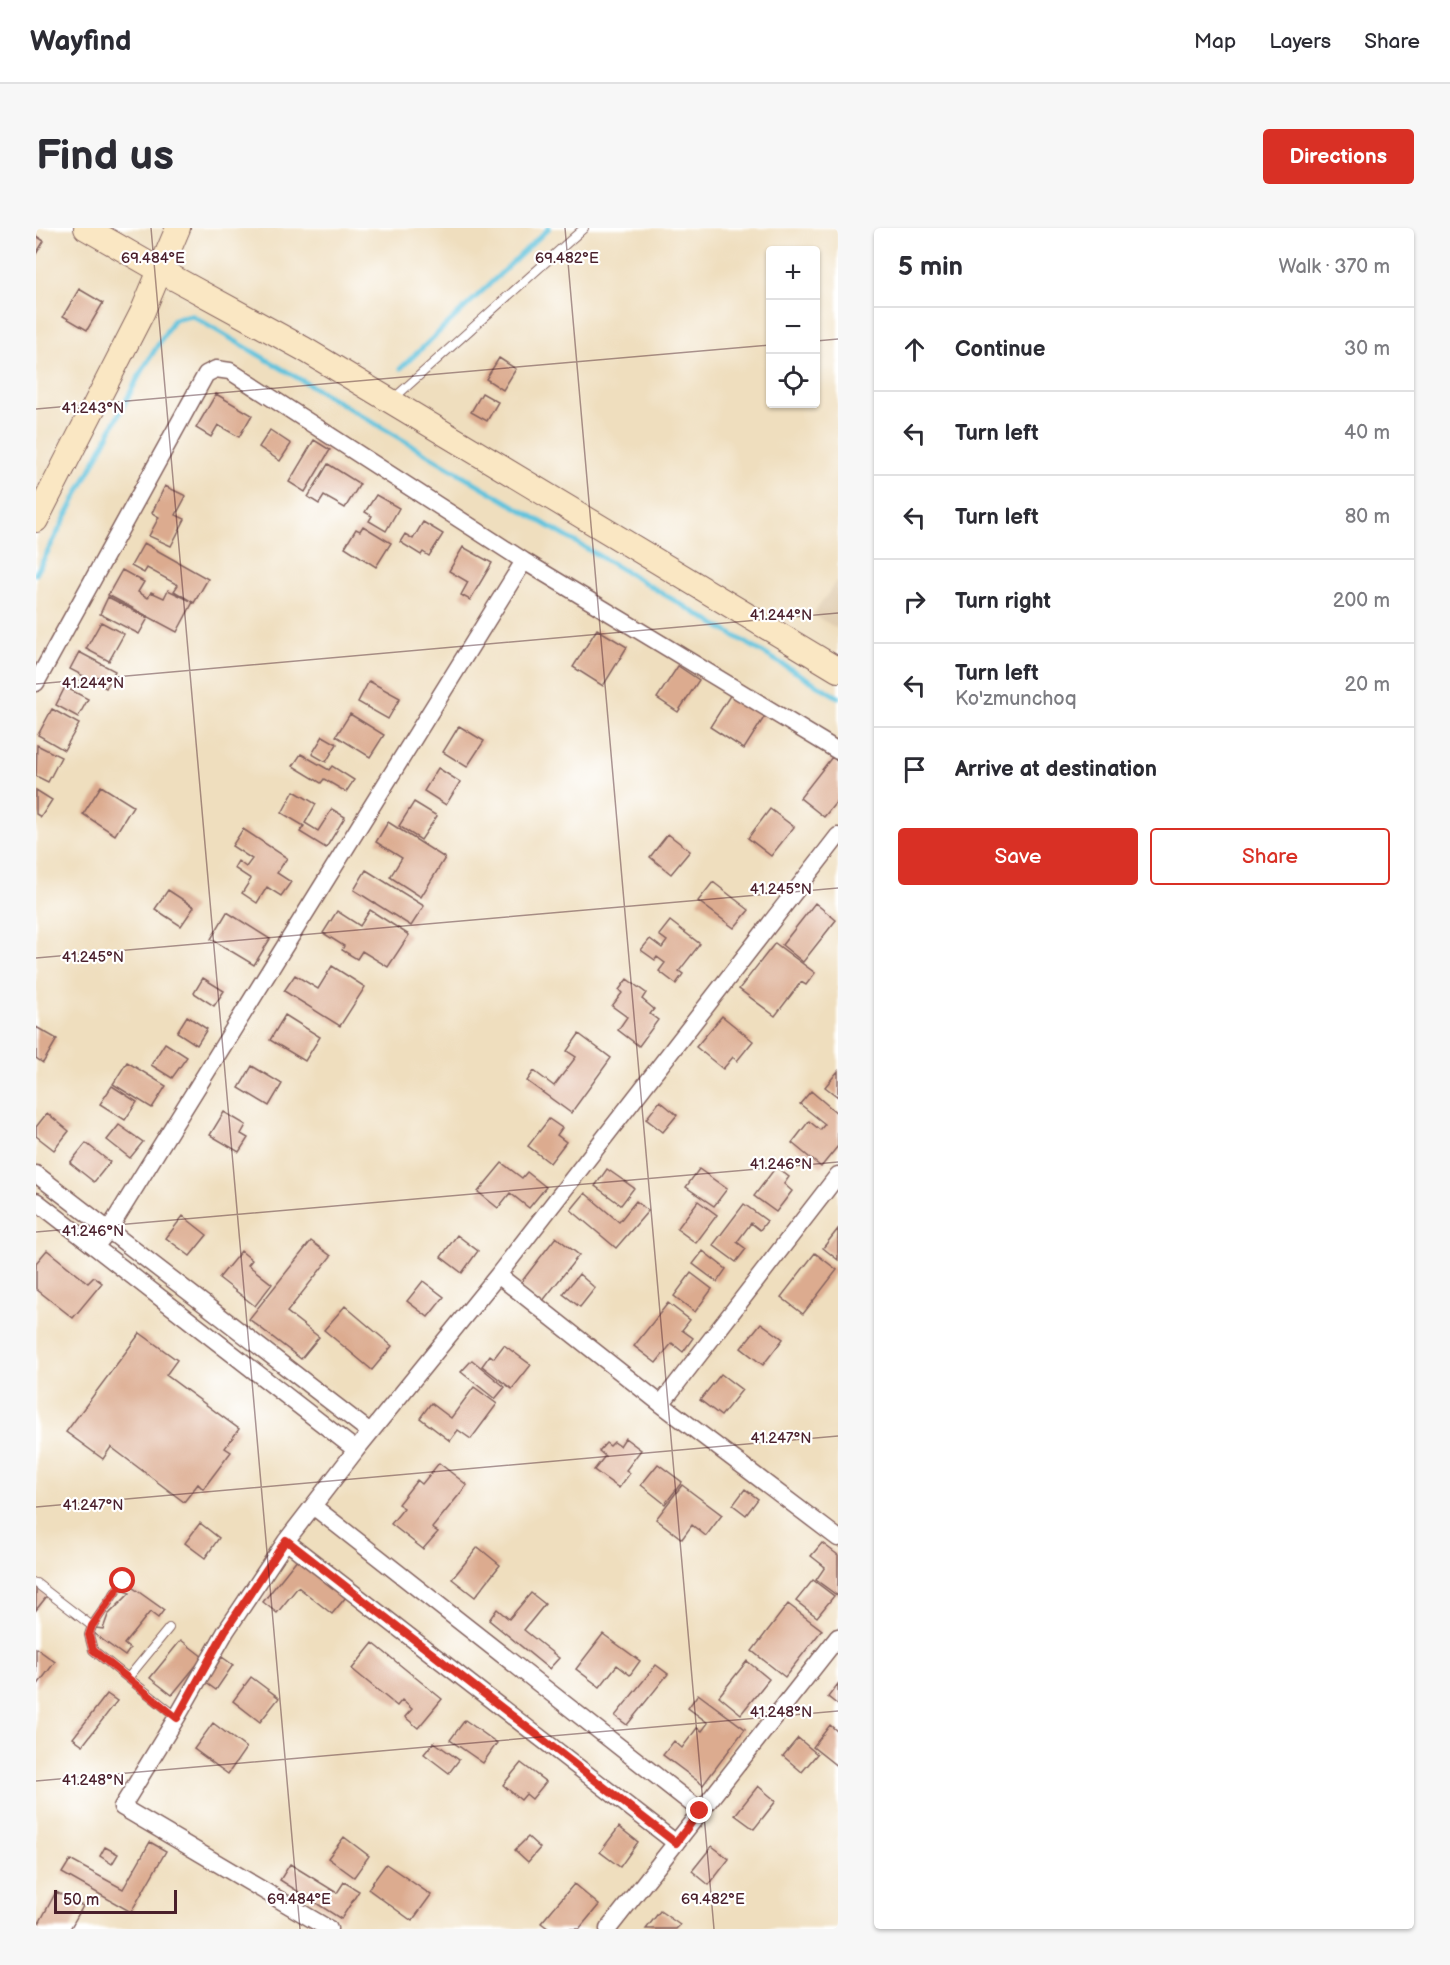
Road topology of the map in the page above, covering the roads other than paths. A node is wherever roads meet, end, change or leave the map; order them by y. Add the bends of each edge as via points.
1 (86, 228) edge
2 (178, 228) edge
3 (584, 228) edge
4 (161, 271) junction
5 (214, 300) junction
6 (390, 401) junction
7 (36, 520) edge
8 (524, 561) junction
9 (838, 670) edge
10 (838, 682) edge
11 (36, 683) edge
12 (838, 751) edge
13 (838, 836) edge
14 (36, 1174) edge
15 (838, 1175) edge
16 (36, 1201) edge
17 (108, 1231) junction
18 (95, 1247) junction
19 (498, 1275) junction
20 (661, 1404) junction
21 (370, 1432) junction
22 (356, 1450) junction
23 (313, 1506) junction
24 (838, 1538) edge
25 (286, 1540) junction
26 (123, 1581) dead end
27 (36, 1582) edge
28 (92, 1626) junction
29 (169, 1628) dead end
30 (838, 1637) edge
31 (128, 1678) junction
32 (177, 1718) junction
33 (700, 1811) junction
34 (676, 1843) junction
35 (328, 1929) edge
36 (608, 1929) edge

1 - 4 main road
2 - 4 main road
3 - 6 lane
4 - 5 main road
4 - 7 main road
5 - 6 main road
5 - 10 main road via 405,423
6 - 9 main road
8 - 11 street via 230,371 216,369 206,374
8 - 12 street
8 - 17 street
13 - 19 street
14 - 17 street
15 - 20 street
16 - 18 street
17 - 18 street
17 - 21 street
18 - 22 street
19 - 20 street
19 - 21 street
20 - 24 street
21 - 22 street
22 - 23 street
23 - 25 street
23 - 33 street
25 - 32 street via 225,1631
25 - 34 street
26 - 28 lane
27 - 28 lane
28 - 31 lane via 89,1635 93,1650
29 - 31 lane
30 - 33 street
31 - 32 lane
32 - 35 street via 122,1807
33 - 34 street
34 - 36 street

